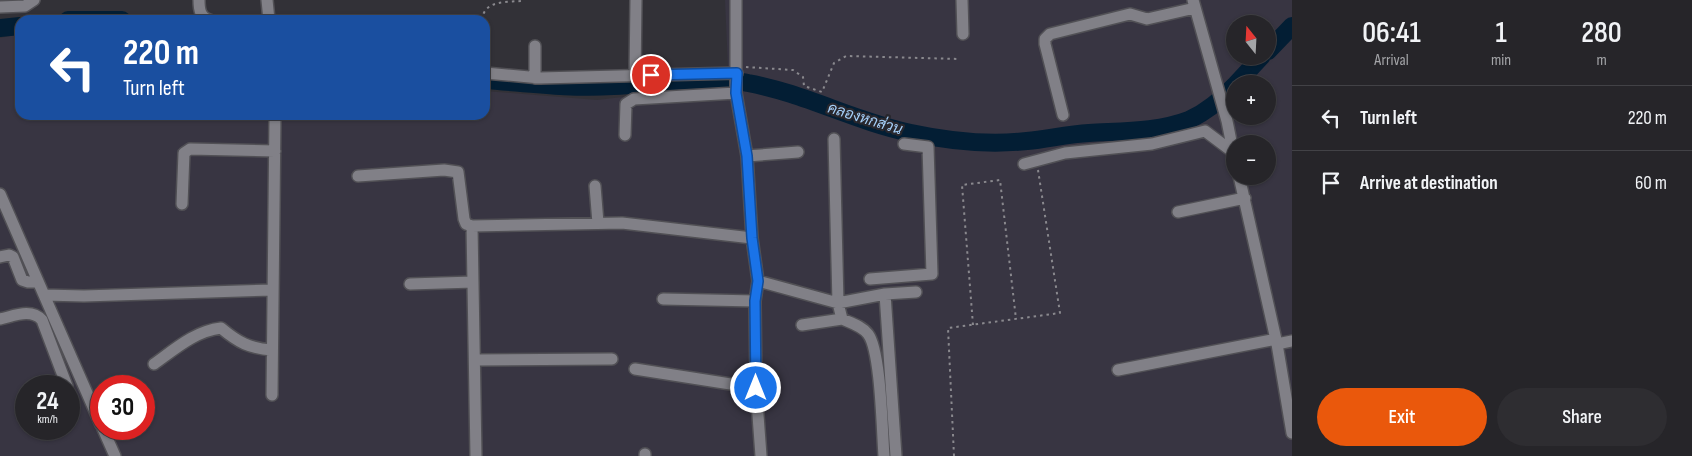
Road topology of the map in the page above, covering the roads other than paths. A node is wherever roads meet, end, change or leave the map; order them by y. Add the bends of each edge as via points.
1 (34, 0) edge
2 (199, 0) edge
3 (267, 0) edge
4 (636, 0) edge
5 (736, 0) edge
6 (962, 0) edge
7 (1194, 4) edge
8 (0, 7) edge
9 (203, 15) edge
10 (268, 15) edge
11 (962, 34) dead end
12 (535, 46) dead end
13 (736, 72) junction
14 (490, 74) edge
15 (635, 76) junction
16 (535, 78) junction
17 (736, 93) junction
18 (1063, 115) dead end
19 (276, 120) edge
20 (625, 135) dead end
21 (1230, 135) edge
22 (834, 139) dead end
23 (904, 144) dead end
24 (1226, 149) edge
25 (275, 151) junction
26 (798, 152) dead end
27 (747, 156) junction
28 (1024, 164) dead end
29 (358, 176) dead end
30 (1241, 185) edge
31 (595, 186) dead end
32 (0, 194) edge
33 (1245, 198) junction
34 (182, 204) dead end
35 (1178, 212) dead end
36 (598, 223) junction
37 (472, 226) junction
38 (752, 238) junction
39 (0, 257) edge
40 (908, 276) junction
41 (870, 279) dead end
42 (758, 281) junction
43 (38, 282) junction
44 (473, 282) junction
45 (410, 284) dead end
46 (272, 290) junction
47 (885, 294) junction
48 (44, 295) junction
49 (663, 299) dead end
50 (755, 301) junction
51 (838, 303) junction
52 (0, 319) edge
53 (842, 319) junction
54 (802, 325) dead end
55 (1277, 341) junction
56 (1292, 341) edge
57 (272, 350) junction
58 (612, 359) dead end
59 (475, 360) junction
60 (154, 364) dead end
61 (636, 369) dead end
62 (1118, 370) dead end
63 (64, 375) edge
64 (80, 384) edge
65 (83, 384) junction
66 (756, 388) junction
67 (272, 395) dead end
68 (90, 400) edge
69 (1292, 433) edge
70 (108, 440) edge
71 (115, 456) edge
72 (476, 456) edge
73 (761, 456) edge
74 (884, 456) edge
75 (896, 456) edge

1 - 8 street via 24,6
2 - 9 street
3 - 10 street
4 - 15 street
5 - 13 street
6 - 11 street
7 - 18 street via 1147,19 1130,14 1050,34 1045,44
7 - 21 street
12 - 16 street
13 - 15 street
13 - 17 street
14 - 16 street
15 - 16 street
17 - 20 street via 634,100 626,104
17 - 27 street
19 - 25 street
22 - 51 street
23 - 40 street via 928,147 932,274
24 - 28 street via 1205,131 1152,144 1065,153
25 - 34 street via 190,149 184,153
25 - 46 street
26 - 27 street
27 - 38 street
29 - 37 street via 444,170 458,172 464,219
30 - 33 street
31 - 36 street
32 - 43 street
33 - 35 street
33 - 55 street
36 - 37 street
36 - 38 street
37 - 44 street
38 - 42 street
39 - 43 street via 13,257 22,280
40 - 41 street
40 - 47 street via 913,292
42 - 50 street
42 - 51 street
43 - 48 street
44 - 45 street
44 - 59 street
46 - 48 street
46 - 57 street
47 - 51 street
47 - 75 street
48 - 65 street
49 - 50 street
50 - 66 street
51 - 53 street
52 - 63 street via 32,313 37,315 42,320
53 - 54 street
53 - 74 street via 869,334 878,363
55 - 56 street
55 - 62 street
55 - 69 street
57 - 60 street via 244,345 222,328 196,335
57 - 67 street
58 - 59 street
59 - 72 street
61 - 66 street
64 - 65 street
65 - 68 street
66 - 73 street
70 - 71 street

